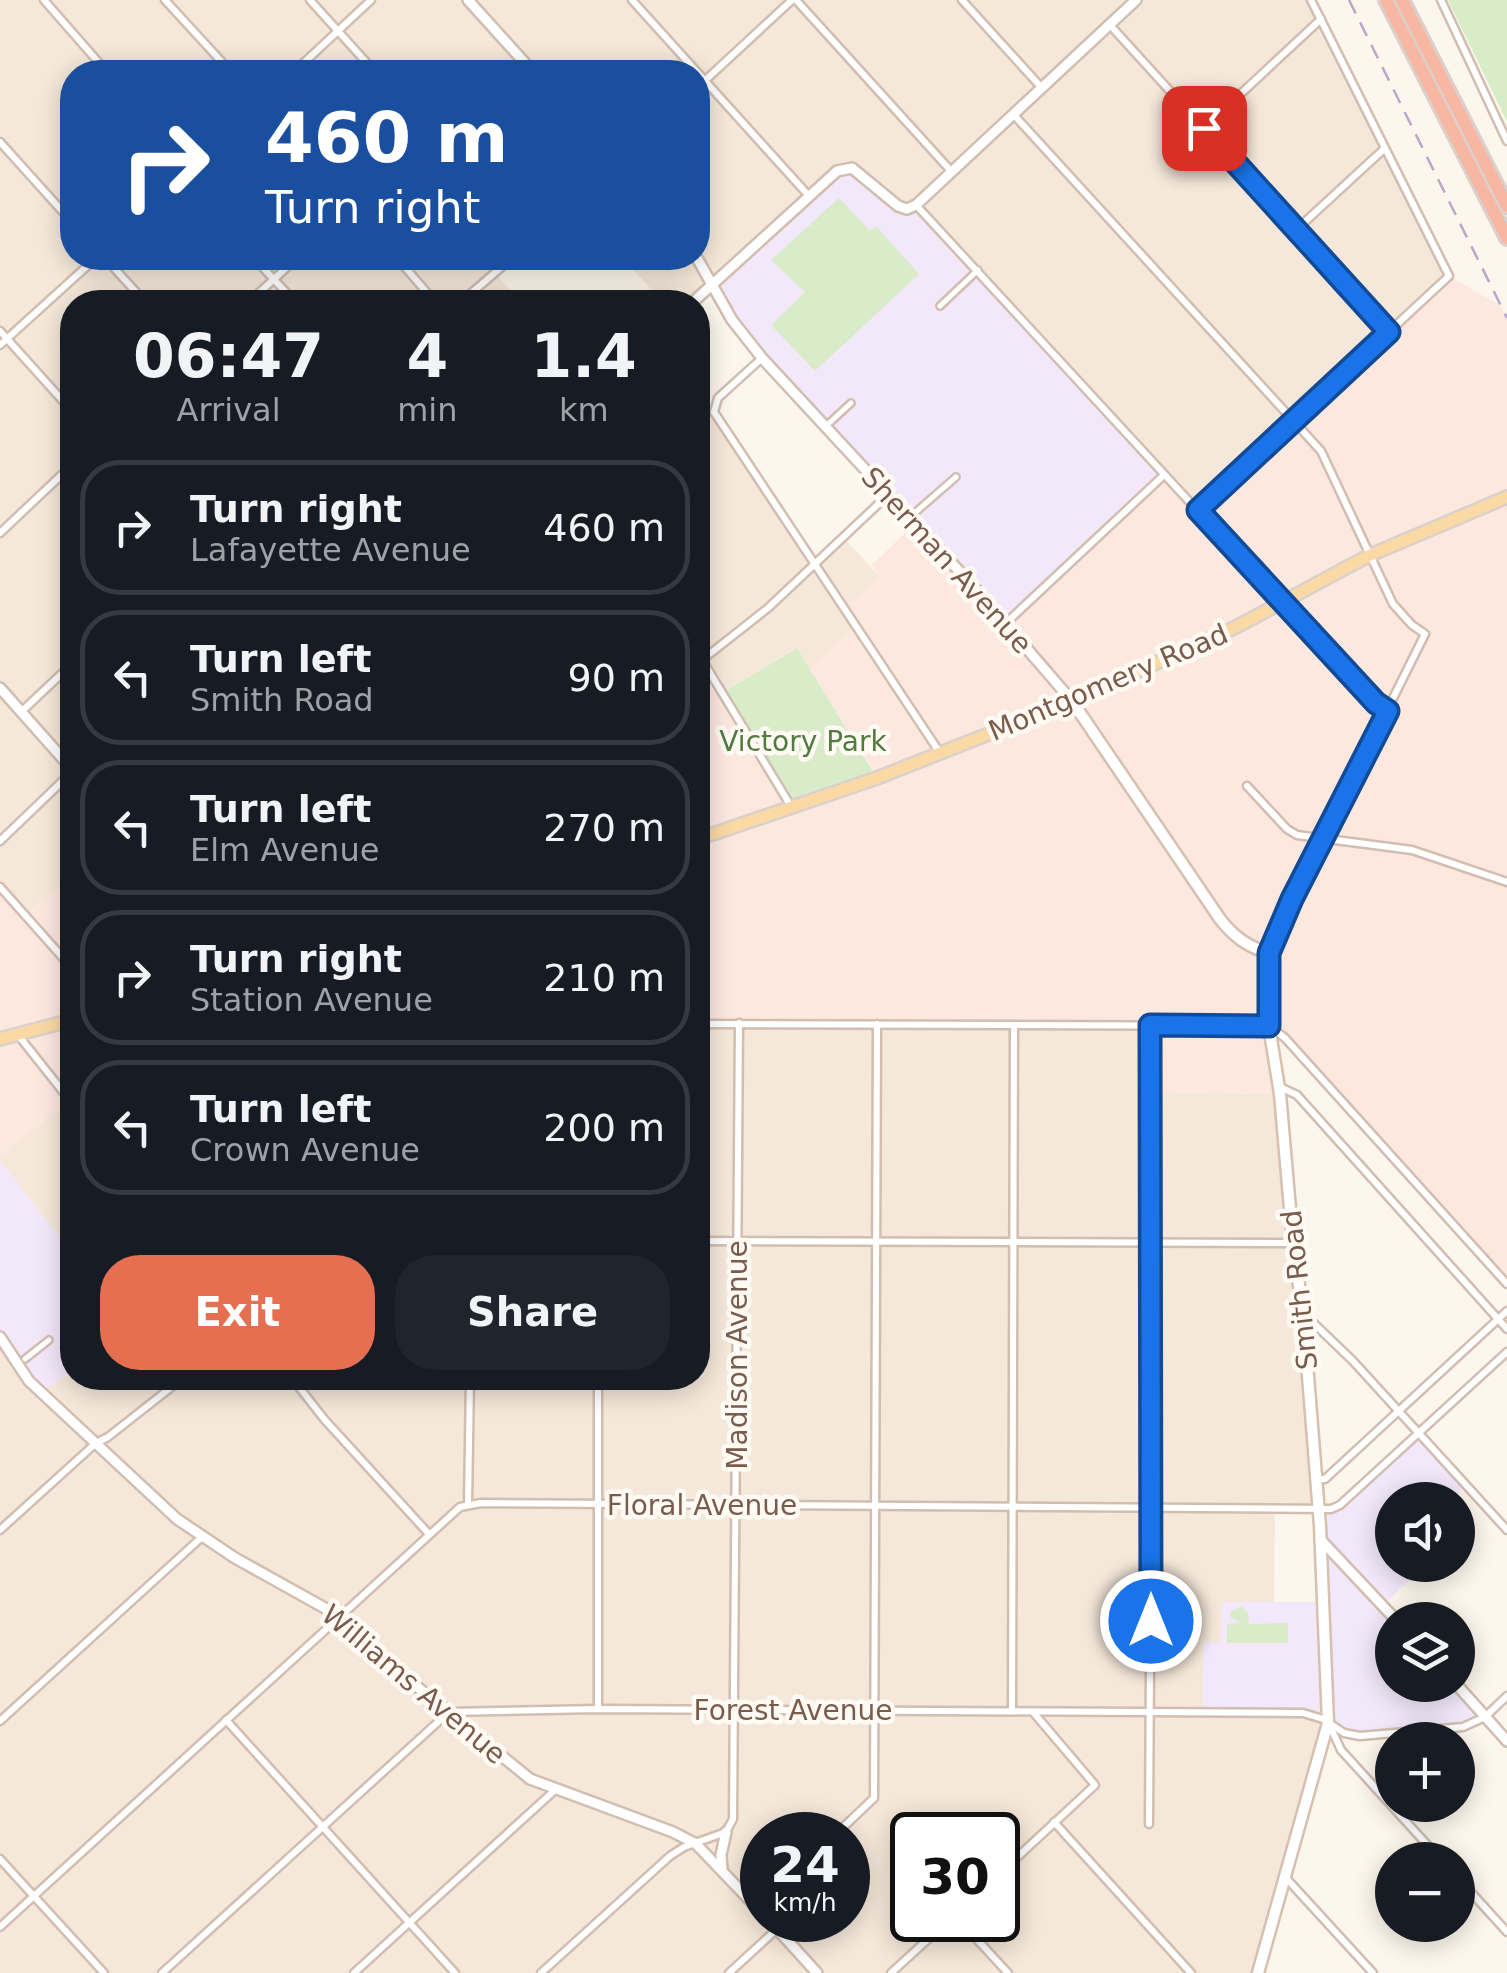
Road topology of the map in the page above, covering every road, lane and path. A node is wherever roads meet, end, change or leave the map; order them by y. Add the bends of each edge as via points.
1 (44, 0) edge
2 (165, 0) edge
3 (310, 0) edge
4 (372, 0) edge
5 (468, 0) edge
6 (632, 0) edge
7 (794, 0) edge
8 (962, 0) edge
9 (1311, 0) edge
10 (1386, 0) edge
11 (1402, 0) edge
12 (1440, 0) edge
13 (1131, 2) edge
14 (1321, 19) junction
15 (1109, 24) junction
16 (338, 32) junction
17 (96, 60) edge
18 (220, 60) edge
19 (307, 60) edge
20 (364, 60) edge
21 (522, 60) edge
22 (687, 60) edge
23 (710, 76) edge
24 (710, 86) edge
25 (1041, 87) junction
26 (1013, 114) junction
27 (1204, 128) junction
28 (1507, 141) edge
29 (0, 142) edge
30 (1384, 149) junction
31 (8, 151) junction
32 (0, 158) edge
33 (951, 170) junction
34 (809, 196) junction
35 (916, 205) junction
36 (1507, 206) edge
37 (60, 209) edge
38 (1296, 230) junction
39 (1507, 238) edge
40 (83, 270) edge
41 (115, 270) edge
42 (265, 270) edge
43 (284, 270) edge
44 (407, 270) edge
45 (498, 270) edge
46 (705, 270) edge
47 (978, 270) junction
48 (274, 279) junction
49 (713, 284) junction
50 (60, 290) edge
51 (60, 290) edge
52 (134, 290) edge
53 (262, 290) edge
54 (284, 290) edge
55 (425, 290) edge
56 (475, 290) edge
57 (707, 290) edge
58 (940, 306) dead end
59 (0, 331) edge
60 (1389, 332) junction
61 (7, 338) junction
62 (0, 345) edge
63 (762, 358) junction
64 (60, 398) edge
65 (850, 404) dead end
66 (1293, 421) junction
67 (826, 426) junction
68 (1164, 475) junction
69 (60, 476) edge
70 (956, 477) dead end
71 (889, 494) junction
72 (1507, 497) edge
73 (1198, 510) junction
74 (910, 517) junction
75 (0, 534) edge
76 (1368, 556) junction
77 (814, 564) junction
78 (1282, 603) junction
79 (1006, 623) junction
80 (710, 649) edge
81 (710, 673) edge
82 (60, 675) edge
83 (0, 688) edge
84 (1072, 701) junction
85 (1388, 711) junction
86 (21, 712) junction
87 (940, 754) junction
88 (60, 756) edge
89 (60, 782) edge
90 (1247, 786) dead end
91 (792, 808) junction
92 (710, 835) edge
93 (1325, 838) junction
94 (0, 841) edge
95 (1507, 882) edge
96 (0, 887) edge
97 (1269, 953) junction
98 (60, 954) edge
99 (60, 1024) edge
100 (710, 1024) edge
101 (739, 1024) junction
102 (876, 1024) junction
103 (1150, 1025) junction
104 (1014, 1026) junction
105 (1269, 1026) junction
106 (18, 1036) junction
107 (0, 1039) edge
108 (1279, 1087) junction
109 (60, 1088) edge
110 (737, 1241) junction
111 (710, 1242) edge
112 (1294, 1242) junction
113 (875, 1243) junction
114 (1012, 1243) junction
115 (1151, 1243) junction
116 (1507, 1284) edge
117 (1507, 1311) edge
118 (1304, 1313) junction
119 (1498, 1319) junction
120 (1507, 1329) edge
121 (0, 1338) edge
122 (49, 1340) dead end
123 (1507, 1352) edge
124 (25, 1359) dead end
125 (169, 1390) edge
126 (302, 1390) edge
127 (470, 1390) edge
128 (598, 1390) edge
129 (1398, 1412) junction
130 (1418, 1432) junction
131 (96, 1443) junction
132 (1316, 1479) junction
133 (468, 1505) junction
134 (598, 1505) junction
135 (736, 1505) junction
136 (874, 1505) junction
137 (1152, 1506) junction
138 (1012, 1508) junction
139 (1318, 1509) junction
140 (0, 1530) edge
141 (1507, 1530) edge
142 (428, 1534) junction
143 (203, 1536) junction
144 (1320, 1539) junction
145 (174, 1549) dead end
146 (181, 1556) junction
147 (1379, 1602) edge
148 (339, 1618) junction
149 (1507, 1696) edge
150 (1472, 1702) edge
151 (598, 1708) junction
152 (736, 1710) junction
153 (874, 1710) junction
154 (1012, 1711) junction
155 (1032, 1711) junction
156 (1150, 1711) junction
157 (449, 1712) junction
158 (1485, 1716) junction
159 (226, 1720) junction
160 (0, 1721) edge
161 (1328, 1723) junction
162 (1507, 1741) edge
163 (555, 1790) junction
164 (859, 1812) edge
165 (1054, 1822) junction
166 (1149, 1824) dead end
167 (323, 1827) junction
168 (726, 1832) junction
169 (1425, 1842) edge
170 (696, 1844) junction
171 (1020, 1854) edge
172 (0, 1860) edge
173 (723, 1872) junction
174 (1286, 1878) junction
175 (740, 1888) edge
176 (34, 1897) junction
177 (1475, 1897) edge
178 (410, 1922) junction
179 (0, 1927) edge
180 (1507, 1932) edge
181 (763, 1942) edge
182 (789, 1942) edge
183 (925, 1942) edge
184 (980, 1942) edge
185 (104, 1973) edge
186 (162, 1973) edge
187 (354, 1973) edge
188 (455, 1973) edge
189 (541, 1973) edge
190 (729, 1973) edge
191 (817, 1973) edge
192 (890, 1973) edge
193 (1008, 1973) edge
194 (1191, 1973) edge
195 (1258, 1973) edge
196 (1373, 1973) edge

1 - 17 street
2 - 18 street
3 - 16 street
4 - 16 street
5 - 21 street
6 - 22 street
7 - 23 street
7 - 33 street
8 - 25 street
9 - 14 street
10 - 39 highway
11 - 36 highway
12 - 28 street
13 - 15 street
14 - 27 street
14 - 30 street
15 - 25 street
15 - 27 street
16 - 19 street
16 - 20 street
24 - 34 street
25 - 26 street
26 - 33 street
26 - 66 street
27 - 38 street
29 - 31 street
30 - 38 street
30 - 60 street via 1448,276
31 - 32 street
31 - 37 street
33 - 35 street
34 - 35 street via 849,168 898,206
34 - 49 street
35 - 47 street
38 - 60 street
40 - 51 street
41 - 52 street
42 - 48 street
43 - 48 street
44 - 55 street
45 - 56 street
46 - 49 street, Sherman Avenue
47 - 58 street
47 - 68 street
48 - 53 street
48 - 54 street
49 - 57 street
49 - 63 street, Sherman Avenue
50 - 61 street
59 - 61 street
60 - 66 street
61 - 62 street
61 - 64 street
63 - 67 street, Sherman Avenue
63 - 77 street via 718,398 714,412
65 - 67 street
66 - 73 street
66 - 76 street via 1326,459
67 - 71 street, Sherman Avenue
68 - 73 street
68 - 79 street
69 - 75 street
70 - 74 street
71 - 74 street, Sherman Avenue
71 - 77 street
72 - 76 main road, Montgomery Road
73 - 78 street
74 - 79 street, Sherman Avenue
76 - 78 main road, Montgomery Road
76 - 85 street, Smith Road via 1394,604 1425,634
77 - 80 street
77 - 87 street
78 - 84 main road, Montgomery Road
78 - 85 street
79 - 84 street, Sherman Avenue
81 - 91 street
82 - 86 street
83 - 86 street
84 - 87 main road, Montgomery Road
84 - 97 main road, Sherman Avenue via 1220,919 1252,948
85 - 93 street, Smith Road
86 - 88 street
87 - 91 main road, Montgomery Road
89 - 94 street
90 - 93 street via 1287,829
91 - 92 main road, Montgomery Road
93 - 95 street via 1412,850
93 - 97 street, Smith Road
96 - 98 street
97 - 105 main road, Smith Road
99 - 106 main road
100 - 101 street
101 - 102 street
101 - 110 street, Madison Avenue
102 - 104 street
102 - 113 street
103 - 104 street
103 - 105 street
103 - 115 street
104 - 114 street
105 - 108 main road, Smith Road
105 - 116 street
106 - 107 main road
106 - 109 street
108 - 112 main road, Smith Road
108 - 119 street via 1297,1095
110 - 111 street
110 - 113 street
110 - 135 street, Madison Avenue
112 - 115 street
112 - 118 main road, Smith Road
113 - 114 street
113 - 136 street
114 - 115 street
114 - 138 street
115 - 137 street
117 - 119 street
118 - 129 street
118 - 132 main road, Smith Road
119 - 120 street
119 - 129 street
121 - 131 street, Williams Avenue via 29,1381
122 - 124 street
123 - 130 street, Floral Avenue
125 - 131 street
126 - 142 street
127 - 133 street
128 - 134 street
129 - 130 street
129 - 132 street via 1325,1479
130 - 139 street, Floral Avenue via 1340,1505
130 - 141 street
131 - 140 street
131 - 143 street, Williams Avenue
132 - 139 main road, Smith Road
133 - 134 street, Floral Avenue
133 - 142 street
134 - 135 street, Floral Avenue
134 - 151 street
135 - 136 street, Floral Avenue
135 - 152 street, Madison Avenue
136 - 138 street, Floral Avenue
136 - 153 street
137 - 138 street, Floral Avenue
137 - 139 street, Floral Avenue
137 - 156 street
138 - 154 street
139 - 144 main road, Smith Road
142 - 148 street
143 - 146 street
143 - 148 street, Williams Avenue
144 - 147 street
144 - 161 main road, Smith Road
145 - 146 street
146 - 160 street
148 - 157 street, Williams Avenue
148 - 159 street
149 - 158 street, Forest Avenue
150 - 158 street
151 - 152 street, Forest Avenue
151 - 157 street, Forest Avenue
152 - 153 street, Forest Avenue
152 - 168 street, Madison Avenue via 734,1810
153 - 154 street, Forest Avenue
153 - 164 street via 874,1798
154 - 155 street, Forest Avenue
155 - 156 street, Forest Avenue
155 - 165 street via 1095,1785
156 - 161 street, Forest Avenue via 1303,1714
156 - 166 street
157 - 163 street, Williams Avenue via 517,1770
157 - 167 street
158 - 161 street, Forest Avenue via 1463,1727 1354,1736
158 - 162 street
159 - 167 street
159 - 176 street
161 - 169 street via 1341,1750
161 - 174 main road, Smith Road
163 - 170 street, Williams Avenue
163 - 178 street
165 - 171 street
165 - 194 street
167 - 178 street
167 - 186 street
168 - 170 street
168 - 173 street
170 - 173 street, Williams Avenue
170 - 189 street via 670,1856
172 - 176 street
173 - 175 street, Williams Avenue
174 - 195 main road, Smith Road
174 - 196 street
176 - 179 street
176 - 185 street
177 - 180 street
178 - 187 street
178 - 188 street
181 - 190 street
182 - 191 street
183 - 192 street
184 - 193 street

